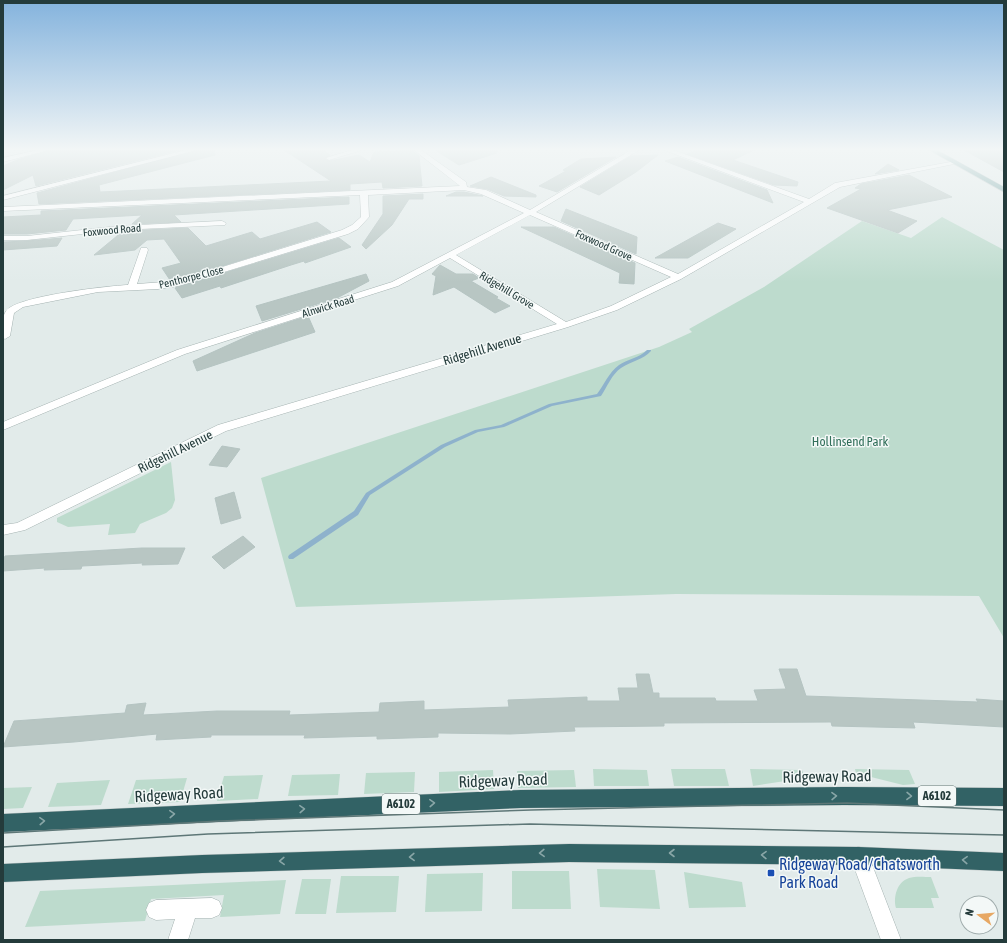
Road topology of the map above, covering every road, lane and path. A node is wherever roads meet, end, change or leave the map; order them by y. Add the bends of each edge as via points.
1 (18, 194) edge
2 (321, 194) edge
3 (364, 194) edge
4 (488, 194) edge
5 (561, 194) edge
6 (790, 194) edge
7 (821, 194) edge
8 (3, 198) edge
9 (809, 201) junction
10 (3, 209) edge
11 (531, 212) junction
12 (222, 223) dead end
13 (3, 238) edge
14 (144, 250) dead end
15 (450, 255) junction
16 (678, 277) junction
17 (132, 287) junction
18 (565, 325) junction
19 (5, 336) dead end
20 (3, 426) edge
21 (3, 530) edge
22 (1004, 797) edge
23 (3, 823) edge
24 (859, 856) junction
25 (1004, 862) edge
26 (3, 873) edge
27 (212, 908) dead end
28 (188, 909) junction
29 (156, 910) dead end
30 (178, 940) edge
31 (891, 940) edge

1 - 8 street
2 - 10 street, Foxwood Grove
3 - 17 street, Penthorpe Close via 365,217 345,232 178,283
4 - 11 street, Foxwood Grove
5 - 11 street, Alnwick Road
6 - 9 street
7 - 9 street, Ridgehill Avenue
9 - 16 street, Ridgehill Avenue
11 - 15 street, Alnwick Road
11 - 16 street, Foxwood Grove
12 - 13 street, Foxwood Road via 119,228 27,238
14 - 17 street
15 - 18 street, Ridgehill Grove
15 - 20 street, Alnwick Road via 391,286 181,352
16 - 18 street, Ridgehill Avenue via 614,308
17 - 19 street, Penthorpe Close via 98,289 20,305 10,312
18 - 21 street, Ridgehill Avenue via 222,428 20,528
23 -> 22 highway, Ridgeway Road / A6102 via 521,799
25 -> 24 highway
24 -> 26 highway via 569,853
24 - 31 street
27 - 28 street
28 - 29 street
28 - 30 street

